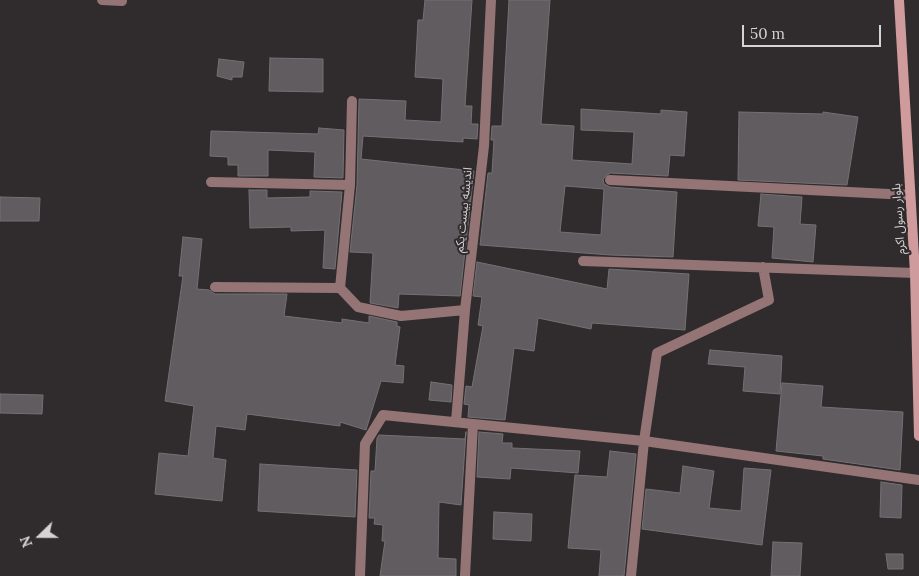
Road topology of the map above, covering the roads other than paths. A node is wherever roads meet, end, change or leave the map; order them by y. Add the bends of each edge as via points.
1 (102, 0) edge
2 (491, 0) edge
3 (898, 0) edge
4 (122, 1) dead end
5 (352, 101) dead end
6 (610, 180) dead end
7 (211, 182) dead end
8 (350, 185) junction
9 (909, 195) junction
10 (583, 261) dead end
11 (763, 267) junction
12 (915, 273) junction
13 (215, 287) dead end
14 (340, 288) junction
15 (465, 310) junction
16 (456, 422) junction
17 (474, 424) junction
18 (919, 436) edge
19 (644, 441) junction
20 (919, 480) edge
21 (360, 576) edge
22 (465, 576) edge
23 (631, 576) edge

1 - 4 street
2 - 15 street, اندیشه بیست یکم via 484,146
3 - 9 main road, بلوار رسول اکرم
5 - 8 street
6 - 9 street
7 - 8 street
8 - 14 street
9 - 12 main road, بلوار رسول اکرم
10 - 11 street
11 - 12 street
11 - 19 street via 769,300 657,353
12 - 18 main road, بلوار رسول اکرم
13 - 14 street
14 - 15 street via 358,306 401,316
15 - 16 street, اندیشه بیست یکم
16 - 17 street
16 - 21 street via 383,415 365,444
17 - 19 street
17 - 22 street
19 - 20 street
19 - 23 street

